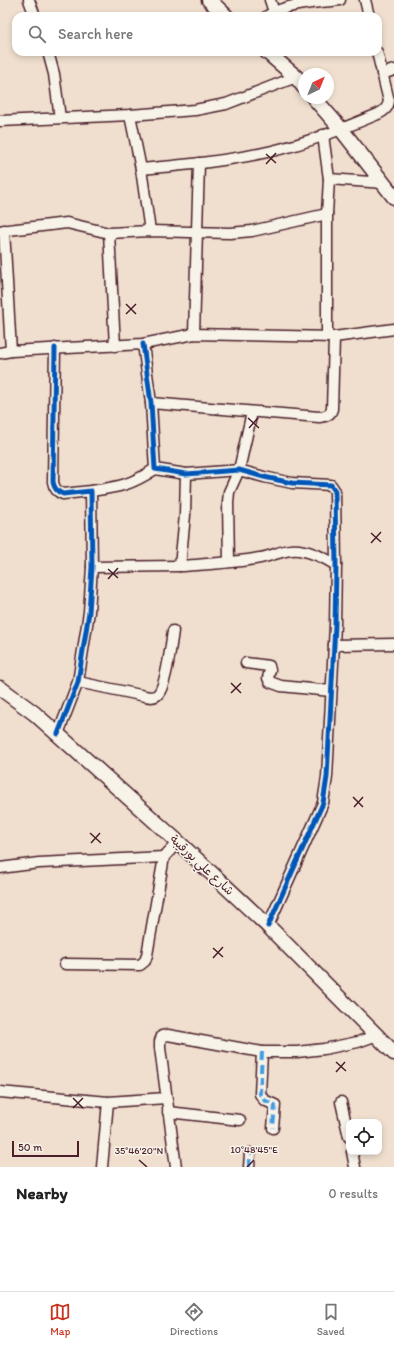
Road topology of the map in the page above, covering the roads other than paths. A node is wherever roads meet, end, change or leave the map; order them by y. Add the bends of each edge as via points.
1 (30, 0) edge
2 (209, 0) edge
3 (270, 0) edge
4 (340, 0) edge
5 (365, 0) edge
6 (34, 12) edge
7 (222, 12) edge
8 (271, 12) edge
9 (278, 12) edge
10 (368, 12) edge
11 (49, 56) edge
12 (271, 56) edge
13 (378, 56) edge
14 (394, 70) edge
15 (382, 74) junction
16 (298, 80) edge
17 (298, 83) edge
18 (319, 104) edge
19 (130, 115) junction
20 (60, 118) junction
21 (0, 121) edge
22 (341, 129) junction
23 (323, 135) junction
24 (199, 163) junction
25 (142, 169) junction
26 (329, 179) junction
27 (384, 183) junction
28 (394, 197) edge
29 (327, 214) junction
30 (2, 230) edge
31 (109, 232) junction
32 (150, 232) junction
33 (197, 232) junction
34 (394, 329) edge
35 (194, 334) junction
36 (330, 337) junction
37 (143, 344) junction
38 (115, 346) junction
39 (56, 348) junction
40 (11, 351) junction
41 (0, 353) edge
42 (151, 403) junction
43 (252, 412) junction
44 (155, 469) junction
45 (239, 470) junction
46 (186, 474) junction
47 (91, 491) junction
48 (229, 562) junction
49 (336, 565) junction
50 (180, 566) junction
51 (92, 567) junction
52 (173, 631) dead end
53 (394, 644) edge
54 (334, 646) junction
55 (246, 662) dead end
56 (78, 682) junction
57 (0, 688) edge
58 (331, 691) junction
59 (58, 734) junction
60 (178, 842) junction
61 (164, 857) junction
62 (0, 868) edge
63 (268, 926) junction
64 (65, 964) dead end
65 (377, 1036) junction
66 (262, 1052) junction
67 (394, 1053) edge
68 (0, 1092) edge
69 (166, 1098) junction
70 (108, 1102) junction
71 (341, 1102) dead end
72 (168, 1112) junction
73 (240, 1120) dead end
74 (346, 1124) edge
75 (273, 1128) dead end
76 (250, 1153) dead end
77 (353, 1155) edge
78 (104, 1167) edge
79 (176, 1167) edge
80 (249, 1167) edge
81 (355, 1167) edge

1 - 6 street
2 - 7 main road
3 - 8 street
4 - 9 street via 297,6
5 - 10 street
11 - 20 street
12 - 16 main road
13 - 15 street
14 - 15 street
15 - 22 street via 389,98 384,111
17 - 19 street via 211,108
18 - 22 main road
19 - 20 street
19 - 25 street
20 - 21 street
22 - 23 street
22 - 27 main road
23 - 24 street via 271,152
23 - 26 street
24 - 25 street
24 - 33 street
25 - 32 street
26 - 27 street
26 - 29 street
27 - 28 main road
29 - 33 street via 252,231
29 - 36 street
30 - 31 street via 67,223
30 - 40 street
31 - 32 street
31 - 38 street
32 - 33 street
33 - 35 street
34 - 36 street
35 - 36 street
35 - 37 street
36 - 43 street via 331,412 319,417
37 - 38 street
37 - 42 street
38 - 39 street
39 - 40 street
39 - 47 street via 54,486 63,494
40 - 41 street
42 - 43 street
42 - 44 street
43 - 45 street
44 - 46 street
44 - 47 street via 124,486
45 - 46 street
45 - 48 street via 229,492
45 - 49 street via 292,483 331,485 335,491
46 - 50 street via 186,515
47 - 51 street
48 - 49 street via 299,550 323,557
48 - 50 street
49 - 54 street
50 - 51 street
51 - 56 street via 89,612
52 - 56 street via 163,686 156,696
53 - 54 street
54 - 58 street
55 - 58 street via 269,666 268,678 275,685
56 - 59 street
57 - 59 main road, شارع علي بورقيبة
58 - 63 street via 327,777 323,803
59 - 60 main road, شارع علي بورقيبة
60 - 61 street
60 - 63 main road, شارع علي بورقيبة
61 - 62 street
61 - 64 street via 144,962 140,965
63 - 65 main road, شارع علي بورقيبة
65 - 66 street via 324,1050
65 - 67 main road, شارع علي بورقيبة
66 - 69 street via 162,1036 160,1048
66 - 75 street via 260,1094 264,1100 275,1106
68 - 70 street
69 - 70 street
69 - 72 street
70 - 78 street
71 - 74 street
72 - 73 street
72 - 79 street
76 - 80 street
77 - 81 street

